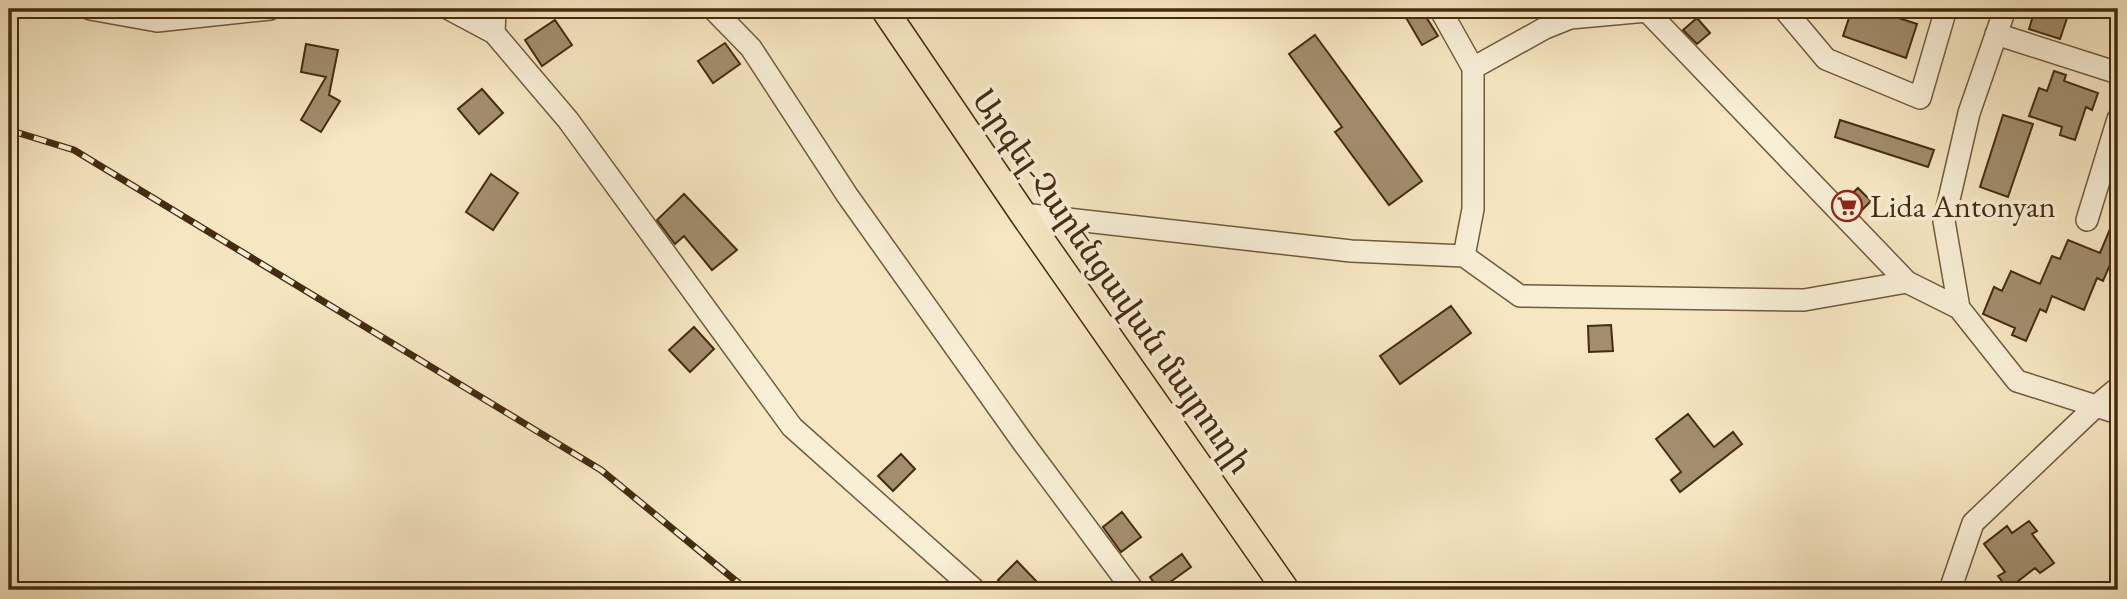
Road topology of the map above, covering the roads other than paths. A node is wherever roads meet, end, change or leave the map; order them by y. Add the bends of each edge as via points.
1 (90, 9) edge
2 (270, 9) edge
3 (449, 9) edge
4 (495, 9) edge
5 (713, 9) edge
6 (884, 9) edge
7 (1440, 9) edge
8 (1784, 9) edge
9 (1945, 9) edge
10 (2005, 9) edge
11 (1646, 10) edge
12 (494, 33) junction
13 (1996, 34) junction
14 (1473, 68) junction
15 (2118, 73) edge
16 (2118, 119) edge
17 (1023, 214) junction
18 (2087, 220) dead end
19 (1464, 256) junction
20 (1906, 282) junction
21 (1959, 308) junction
22 (2118, 388) edge
23 (2095, 407) junction
24 (2118, 413) edge
25 (975, 590) edge
26 (1133, 590) edge
27 (1286, 590) edge
28 (1950, 590) edge

1 - 2 street via 157,21
3 - 12 street
4 - 12 street
5 - 26 street via 751,48 855,206
6 - 17 main road, Արգել-Չարենցավան մայրուղի
7 - 14 street
8 - 9 street via 1826,59 1920,98
10 - 13 street
11 - 14 street via 1570,18
11 - 20 street
12 - 25 street via 568,120 792,427
13 - 15 street
13 - 21 street via 1969,113 1944,221
14 - 19 street via 1473,209
16 - 18 street
17 - 19 street via 1351,251
17 - 27 main road, Արգել-Չարենցավան մայրուղի
19 - 20 street via 1520,296 1804,300
20 - 21 street
21 - 23 street via 2017,382
22 - 23 street
23 - 24 street
23 - 28 street via 1973,523

